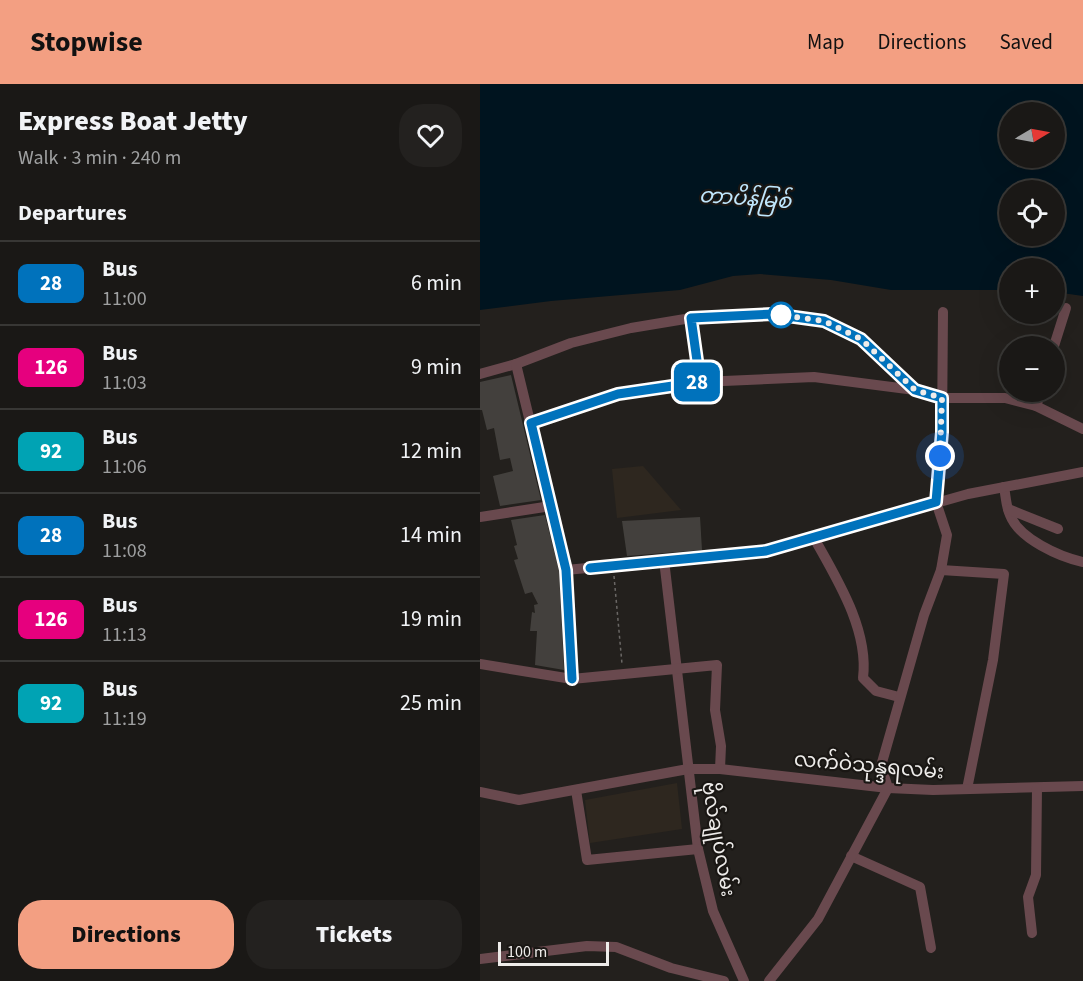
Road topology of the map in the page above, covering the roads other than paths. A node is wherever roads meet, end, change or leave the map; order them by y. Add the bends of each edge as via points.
1 (1066, 308) dead end
2 (943, 312) dead end
3 (691, 318) junction
4 (1057, 336) edge
5 (516, 364) junction
6 (480, 374) edge
7 (700, 382) junction
8 (915, 390) junction
9 (942, 398) junction
10 (1037, 402) edge
11 (1036, 406) junction
12 (531, 423) junction
13 (1083, 429) edge
14 (1083, 472) edge
15 (1005, 488) junction
16 (936, 502) junction
17 (550, 506) junction
18 (1008, 509) junction
19 (480, 517) edge
20 (1058, 529) dead end
21 (814, 538) junction
22 (664, 560) junction
23 (1083, 562) edge
24 (566, 570) junction
25 (941, 570) junction
26 (480, 664) edge
27 (677, 669) junction
28 (572, 679) junction
29 (899, 697) junction
30 (688, 769) junction
31 (720, 769) junction
32 (1083, 786) edge
33 (888, 788) junction
34 (1037, 788) junction
35 (967, 789) junction
36 (576, 790) junction
37 (480, 792) edge
38 (698, 849) junction
39 (851, 856) junction
40 (1032, 933) dead end
41 (931, 948) dead end
42 (480, 959) edge
43 (724, 981) edge
44 (744, 981) edge
45 (769, 981) edge

1 - 4 street
2 - 9 street
3 - 5 street via 571,343
3 - 7 street
3 - 8 street via 773,314 824,321 861,339
5 - 6 street
5 - 12 street
7 - 8 street via 814,377
7 - 12 street via 618,394
8 - 9 street
9 - 11 street via 1005,398
9 - 16 street
10 - 11 street
11 - 13 street
12 - 17 street
14 - 15 street
15 - 16 street
15 - 18 street
16 - 21 street
16 - 25 street via 947,535
17 - 19 street
17 - 24 street
18 - 20 street
18 - 23 street via 1015,524 1030,538 1066,558
21 - 22 street via 766,551
21 - 29 street via 855,623 865,661 863,678 876,691
22 - 24 street
22 - 27 street
24 - 28 street
25 - 29 street
25 - 35 street via 1004,574 993,660
26 - 28 street
27 - 28 street
27 - 30 street, ဗိုလ်ချုပ်လမ်း
27 - 31 street via 717,666 715,710
29 - 33 street via 880,766
30 - 31 street, လက်ဝဲသုန္ဒရလမ်း
30 - 36 street, လက်ဝဲသုန္ဒရလမ်း
30 - 38 street, ဗိုလ်ချုပ်လမ်း
31 - 33 street, လက်ဝဲသုန္ဒရလမ်း
32 - 34 street, လက်ဝဲသုန္ဒရလမ်း
33 - 35 street, လက်ဝဲသုန္ဒရလမ်း
33 - 39 street
34 - 35 street, လက်ဝဲသုန္ဒရလမ်း
34 - 40 street via 1036,875 1028,897
36 - 37 street, လက်ဝဲသုန္ဒရလမ်း via 519,800
36 - 38 street via 587,860
38 - 44 street, ဗိုလ်ချုပ်လမ်း via 713,911
39 - 41 street via 920,887
39 - 45 street via 818,919
42 - 43 street via 587,946 616,947 671,968

